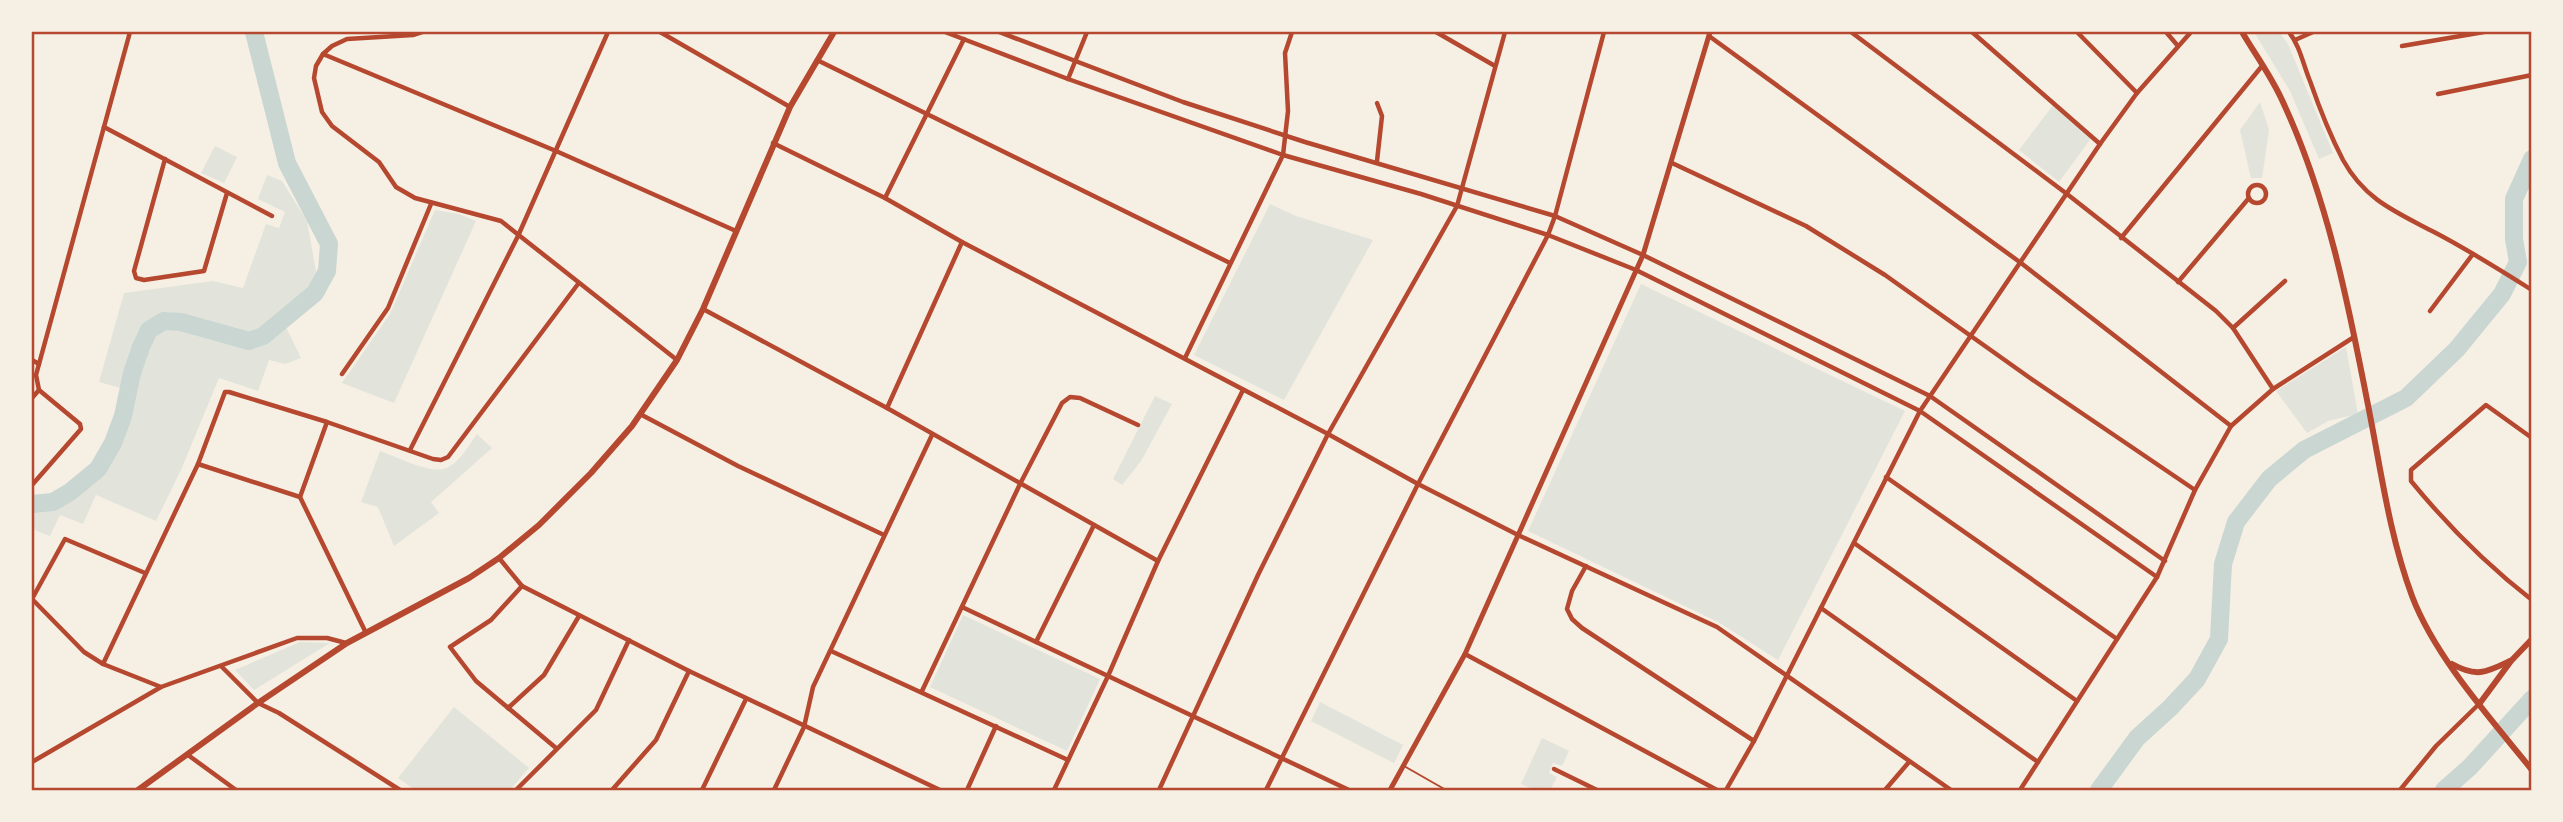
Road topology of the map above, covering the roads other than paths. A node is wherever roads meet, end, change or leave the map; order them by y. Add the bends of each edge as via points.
1 (130, 32) edge
2 (422, 32) edge
3 (608, 32) edge
4 (660, 32) edge
5 (834, 32) edge
6 (945, 32) edge
7 (999, 32) edge
8 (1087, 32) edge
9 (1292, 32) edge
10 (1436, 32) edge
11 (1505, 32) edge
12 (1604, 32) edge
13 (1852, 32) edge
14 (1972, 32) edge
15 (2077, 32) edge
16 (2166, 32) edge
17 (2191, 32) edge
18 (2242, 32) edge
19 (2289, 32) edge
20 (2313, 32) edge
21 (2484, 32) edge
22 (1709, 34) edge
23 (964, 39) junction
24 (2295, 40) junction
25 (2178, 46) junction
26 (2402, 46) dead end
27 (323, 54) junction
28 (817, 60) junction
29 (1074, 62) junction
30 (1495, 66) junction
31 (2262, 66) junction
32 (2532, 75) edge
33 (1068, 79) junction
34 (2137, 93) junction
35 (2438, 94) dead end
36 (1377, 103) dead end
37 (790, 107) junction
38 (928, 113) junction
39 (104, 127) junction
40 (1286, 135) junction
41 (773, 144) junction
42 (2100, 145) junction
43 (556, 151) junction
44 (1283, 155) junction
45 (165, 159) junction
46 (1377, 161) junction
47 (1672, 163) junction
48 (1462, 187) junction
49 (228, 193) junction
50 (2067, 194) junction
51 (885, 198) junction
52 (2249, 198) dead end
53 (431, 204) junction
54 (1457, 206) junction
55 (272, 216) dead end
56 (1555, 216) junction
57 (736, 232) junction
58 (1548, 235) junction
59 (518, 236) junction
60 (2121, 238) junction
61 (962, 242) junction
62 (2473, 254) junction
63 (1643, 256) junction
64 (2021, 262) junction
65 (1230, 263) junction
66 (1636, 270) junction
67 (2285, 281) dead end
68 (2178, 282) junction
69 (578, 284) junction
70 (2532, 290) edge
71 (703, 309) junction
72 (2430, 311) dead end
73 (2232, 328) junction
74 (1969, 336) junction
75 (2354, 337) junction
76 (1185, 359) junction
77 (32, 360) edge
78 (677, 360) junction
79 (39, 364) junction
80 (342, 374) dead end
81 (2273, 388) junction
82 (39, 390) junction
83 (1243, 390) junction
84 (1930, 396) junction
85 (32, 398) edge
86 (887, 408) junction
87 (1920, 411) junction
88 (640, 414) junction
89 (327, 422) junction
90 (1138, 425) dead end
91 (2231, 426) junction
92 (1328, 434) junction
93 (932, 435) junction
94 (2532, 438) edge
95 (410, 450) junction
96 (198, 464) junction
97 (1886, 477) junction
98 (1020, 484) junction
99 (1418, 484) junction
100 (32, 485) edge
101 (2195, 490) junction
102 (300, 497) junction
103 (1094, 525) junction
104 (884, 535) junction
105 (1518, 535) junction
106 (1854, 543) junction
107 (499, 558) junction
108 (1158, 561) junction
109 (2165, 561) junction
110 (1586, 566) junction
111 (145, 573) junction
112 (2157, 577) junction
113 (522, 586) junction
114 (32, 599) edge
115 (2532, 600) edge
116 (962, 607) junction
117 (1821, 608) junction
118 (579, 616) junction
119 (366, 633) junction
120 (2117, 639) junction
121 (2532, 639) edge
122 (629, 640) junction
123 (1036, 642) junction
124 (347, 643) junction
125 (831, 651) junction
126 (1465, 654) junction
127 (2448, 661) junction
128 (2511, 661) junction
129 (103, 663) junction
130 (222, 667) junction
131 (689, 671) junction
132 (1786, 675) junction
133 (1108, 676) junction
134 (161, 687) junction
135 (922, 691) junction
136 (746, 699) junction
137 (2077, 701) junction
138 (258, 703) junction
139 (2480, 703) junction
140 (508, 708) junction
141 (1193, 715) junction
142 (996, 726) junction
143 (804, 727) junction
144 (1754, 741) junction
145 (555, 748) junction
146 (188, 755) junction
147 (1281, 757) junction
148 (1068, 760) junction
149 (32, 762) edge
150 (1909, 762) junction
151 (2039, 762) junction
152 (1404, 766) junction
153 (1554, 769) dead end
154 (2532, 770) edge
155 (138, 790) edge
156 (236, 790) edge
157 (400, 790) edge
158 (516, 790) edge
159 (612, 790) edge
160 (702, 790) edge
161 (774, 790) edge
162 (940, 790) edge
163 (967, 790) edge
164 (1054, 790) edge
165 (1159, 790) edge
166 (1266, 790) edge
167 (1349, 790) edge
168 (1390, 790) edge
169 (1446, 790) edge
170 (1597, 790) edge
171 (1717, 790) edge
172 (1726, 790) edge
173 (1885, 790) edge
174 (1951, 790) edge
175 (2020, 790) edge
176 (2400, 790) edge

1 - 39 street
2 - 27 street via 347,39
3 - 43 street
4 - 37 street
5 - 28 main road
6 - 23 street
7 - 29 street
8 - 29 street
9 - 40 street via 1285,53
10 - 30 street
11 - 30 street
12 - 56 street
13 - 50 street
14 - 42 street
15 - 34 street
16 - 25 street
17 - 25 street
18 - 31 main road
19 - 24 street
20 - 24 street
21 - 26 street
22 - 47 street
22 - 64 street
23 - 33 street
23 - 38 street
24 - 62 street via 2343,160 2359,185 2408,220
25 - 34 street
27 - 43 street
27 - 53 street via 314,78 322,112 332,126 379,162 397,187
28 - 37 main road
28 - 38 street
29 - 33 street
29 - 40 street
30 - 48 street
31 - 60 street
31 - 75 main road via 2291,121 2324,210
32 - 35 street
33 - 44 street
34 - 42 street
36 - 46 street via 1382,116
37 - 41 main road
38 - 51 street
38 - 65 street
39 - 45 street
39 - 79 street
40 - 44 street
40 - 46 street
41 - 51 street
41 - 57 main road
42 - 50 street
43 - 57 street
43 - 59 street
44 - 54 street
44 - 65 street
45 - 49 street
45 - 49 street via 134,271 136,278 201,274
46 - 48 street
47 - 63 street
47 - 74 street via 1807,226
48 - 54 street
48 - 56 street
49 - 55 street
50 - 60 street
50 - 64 street
51 - 61 street
52 - 68 street
53 - 59 street via 485,215 501,221
53 - 80 street via 388,308
54 - 58 street
54 - 92 street
56 - 58 street
56 - 63 street
57 - 71 main road
58 - 66 street
58 - 99 street
59 - 69 street
59 - 95 street
60 - 68 street
61 - 76 street
61 - 86 street
62 - 70 street
62 - 72 street
63 - 66 street
63 - 84 street
64 - 74 street
64 - 91 street
65 - 76 street
66 - 87 street
66 - 105 street
67 - 73 street
68 - 73 street
69 - 78 street
69 - 95 street via 448,457 433,459
71 - 78 main road
71 - 86 street
73 - 81 street
74 - 84 street
74 - 101 street
75 - 81 street
75 - 127 main road via 2400,562 2413,597
76 - 83 street
77 - 79 street
78 - 88 main road
79 - 82 street
81 - 91 street
82 - 85 street
82 - 100 street via 81,429
83 - 92 street
83 - 108 street
84 - 87 street
84 - 109 street
86 - 93 street
87 - 97 street
87 - 112 street
88 - 104 street
88 - 107 main road via 591,473
89 - 95 street
89 - 96 street via 225,392
89 - 102 street
90 - 98 street via 1070,397 1062,403
91 - 101 street
92 - 99 street
92 - 141 street
93 - 98 street
93 - 104 street
94 - 115 street via 2486,404 2409,476 2441,518
96 - 102 street
96 - 111 street
97 - 106 street
97 - 120 street
98 - 103 street
98 - 116 street
99 - 105 street
99 - 147 street
101 - 109 street
102 - 119 street
103 - 108 street
103 - 123 street
104 - 125 street
105 - 110 street
105 - 126 street
106 - 117 street
106 - 137 street
107 - 113 street
107 - 119 main road
108 - 133 street
109 - 112 street
110 - 132 street via 1717,627
110 - 144 street via 1567,608 1572,619
111 - 114 street via 69,539 62,541
111 - 129 street
112 - 120 street
113 - 118 street
113 - 140 street via 491,620 450,647 476,681
114 - 129 street via 84,652
116 - 123 street
116 - 135 street
117 - 132 street
117 - 151 street
118 - 122 street
118 - 140 street via 544,675
119 - 124 main road
120 - 137 street
121 - 128 main road
122 - 131 street
122 - 145 street via 596,710
123 - 133 street
124 - 130 street via 297,638
124 - 138 main road
125 - 135 street
125 - 143 street via 813,687
126 - 152 street
126 - 171 street
127 - 128 main road via 2475,673
127 - 139 main road
128 - 139 main road
129 - 134 street
130 - 134 street
130 - 138 street
131 - 136 street
131 - 159 street via 656,740
132 - 144 street
132 - 150 street
133 - 141 street
133 - 148 street
134 - 149 street
135 - 142 street
136 - 143 street
136 - 160 street
137 - 151 street
138 - 146 main road
138 - 157 street
139 - 154 main road
139 - 176 street
140 - 145 street
141 - 147 street
141 - 165 street
142 - 148 street
142 - 163 street
143 - 161 street
143 - 162 street
144 - 172 street
145 - 158 street
146 - 155 main road
146 - 156 street
147 - 166 street
147 - 167 street
148 - 164 street
150 - 173 street
150 - 174 street
151 - 175 street
152 - 168 street
152 - 169 lane
153 - 170 street

